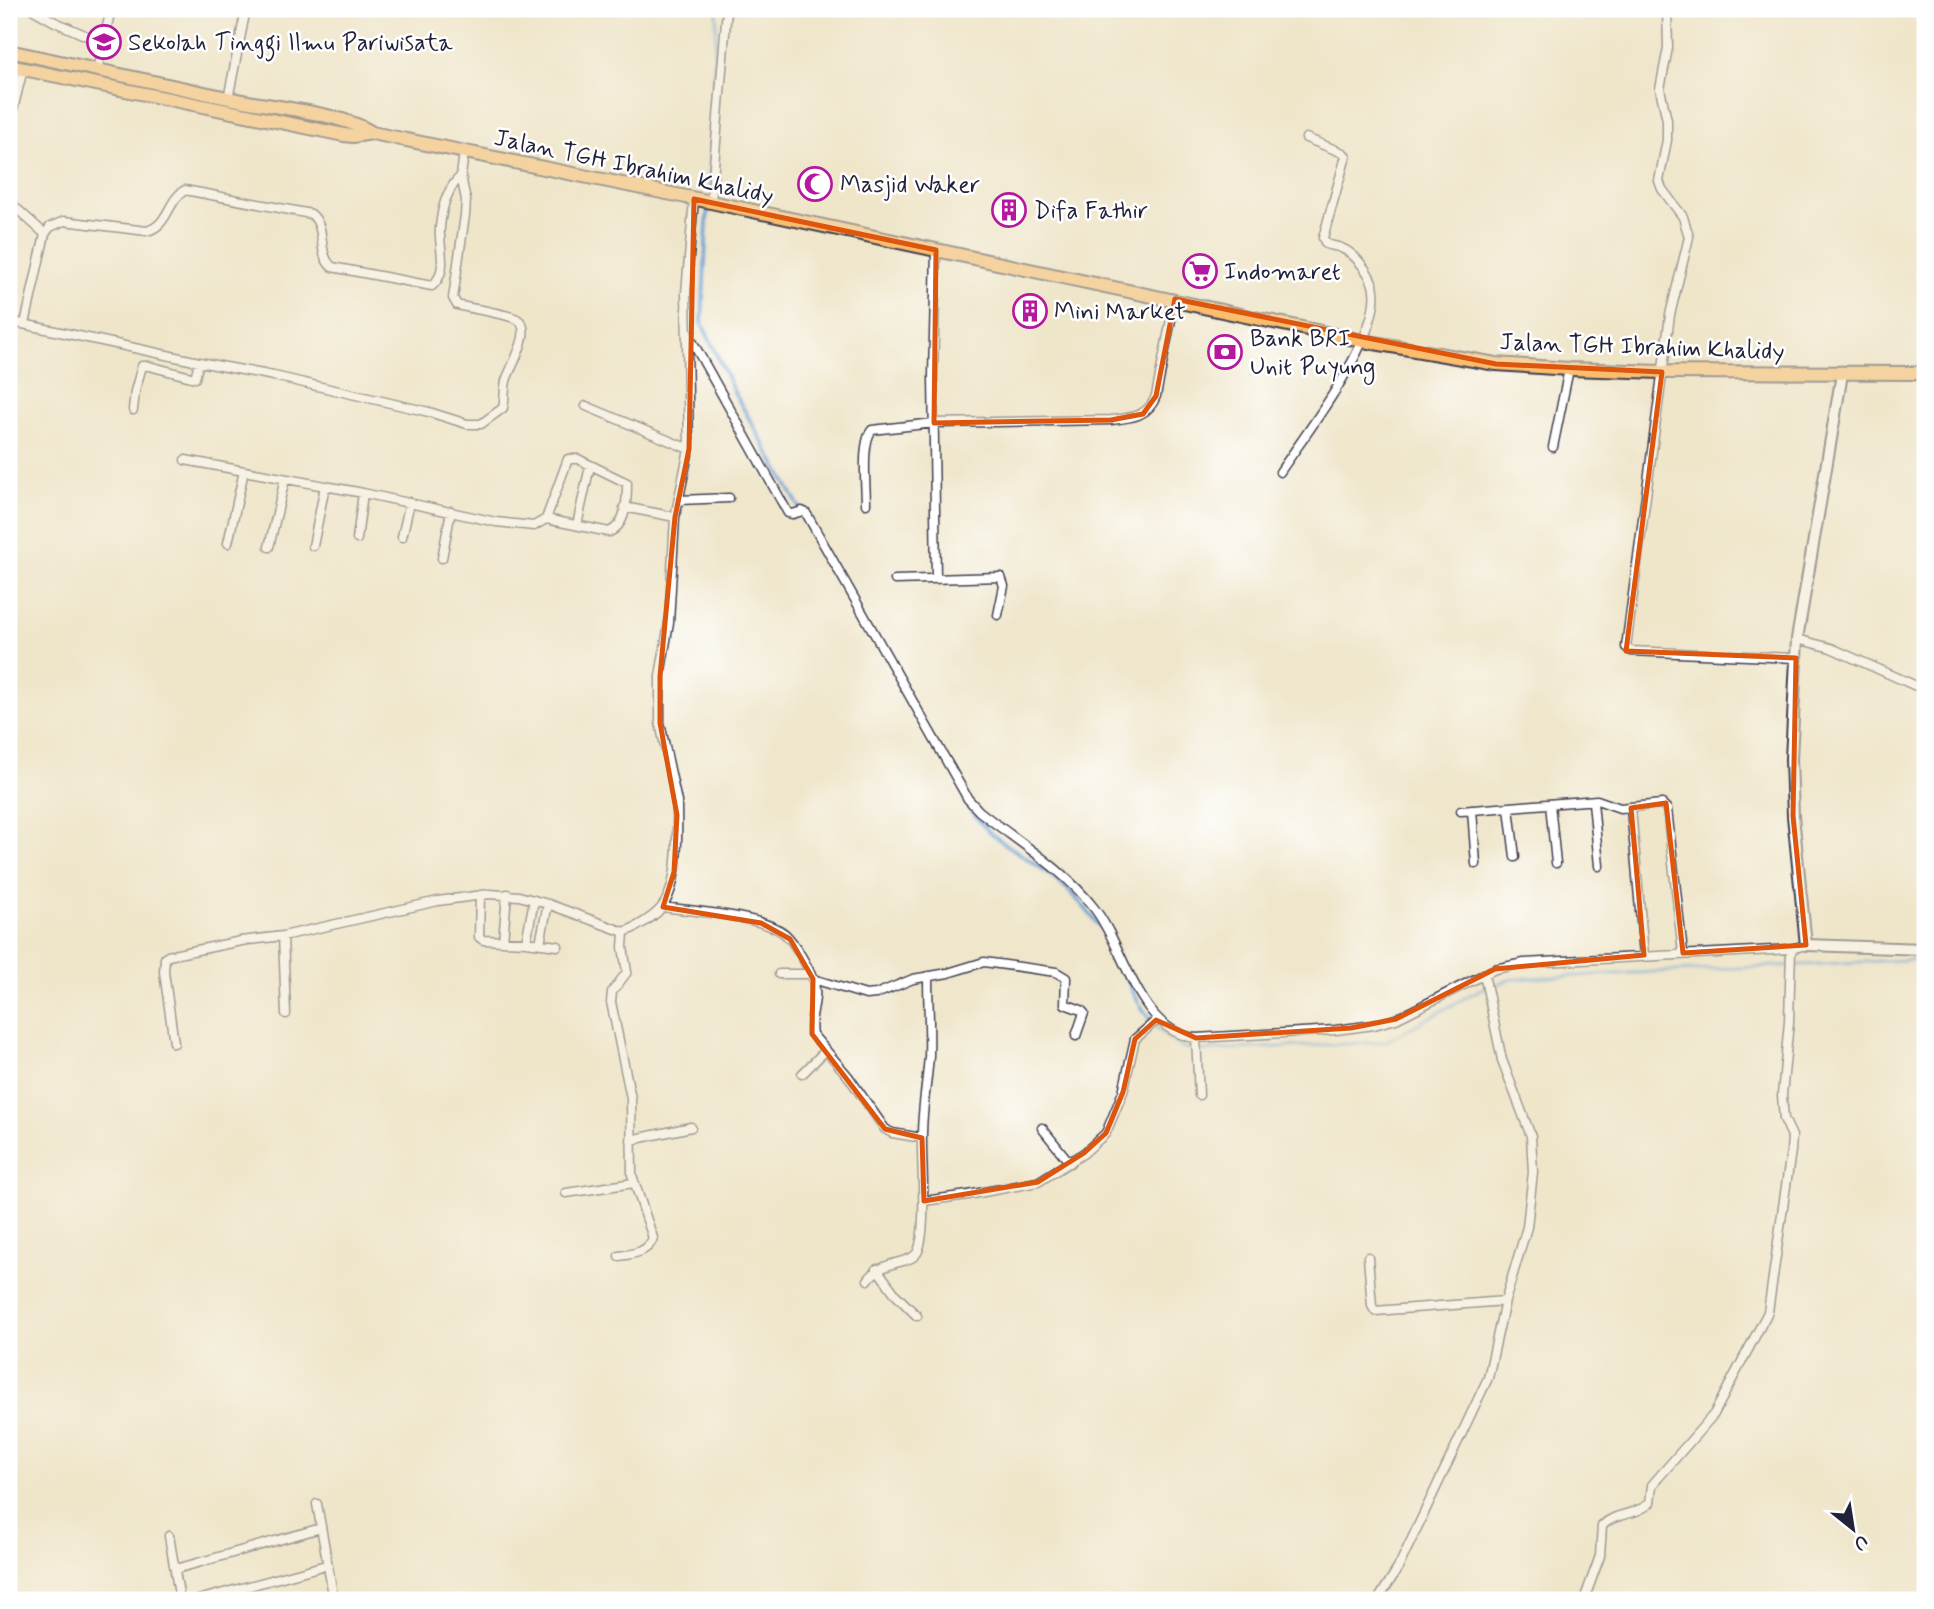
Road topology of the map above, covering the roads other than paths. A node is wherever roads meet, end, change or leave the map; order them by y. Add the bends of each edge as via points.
1 (32, 9) edge
2 (111, 9) edge
3 (246, 9) edge
4 (727, 9) edge
5 (1667, 9) edge
6 (103, 43) junction
7 (9, 51) edge
8 (9, 66) edge
9 (23, 69) junction
10 (97, 70) junction
11 (228, 99) junction
12 (9, 127) edge
13 (372, 134) junction
14 (1306, 138) dead end
15 (464, 152) junction
16 (461, 176) junction
17 (9, 198) edge
18 (703, 200) junction
19 (45, 234) junction
20 (936, 250) junction
21 (1175, 299) junction
22 (9, 321) edge
23 (25, 324) junction
24 (687, 332) junction
25 (1363, 341) junction
26 (199, 362) junction
27 (1569, 369) junction
28 (1662, 372) junction
29 (1925, 372) edge
30 (1842, 374) junction
31 (586, 406) dead end
32 (133, 410) dead end
33 (934, 423) junction
34 (1553, 447) dead end
35 (689, 449) junction
36 (186, 460) dead end
37 (590, 466) junction
38 (244, 471) junction
39 (1280, 472) dead end
40 (285, 479) junction
41 (325, 486) junction
42 (363, 493) junction
43 (729, 498) dead end
44 (679, 500) junction
45 (410, 502) junction
46 (866, 504) dead end
47 (624, 507) junction
48 (451, 511) junction
49 (675, 517) junction
50 (546, 519) junction
51 (577, 525) junction
52 (402, 537) dead end
53 (357, 539) dead end
54 (228, 543) dead end
55 (313, 546) dead end
56 (269, 547) dead end
57 (442, 558) dead end
58 (936, 578) junction
59 (895, 580) dead end
60 (998, 615) dead end
61 (1797, 639) junction
62 (1796, 659) junction
63 (1925, 690) edge
64 (1593, 802) junction
65 (1550, 804) junction
66 (1509, 808) junction
67 (1632, 808) junction
68 (1472, 810) junction
69 (1461, 811) dead end
70 (1515, 857) dead end
71 (1556, 863) dead end
72 (1476, 864) dead end
73 (1599, 866) dead end
74 (507, 894) junction
75 (480, 895) junction
76 (534, 900) junction
77 (548, 904) junction
78 (663, 907) junction
79 (624, 932) junction
80 (283, 936) junction
81 (503, 941) junction
82 (526, 942) junction
83 (540, 943) junction
84 (1806, 945) junction
85 (558, 946) dead end
86 (1925, 949) edge
87 (1791, 951) junction
88 (1683, 953) junction
89 (1644, 956) junction
90 (779, 974) dead end
91 (928, 976) junction
92 (811, 977) junction
93 (1486, 983) junction
94 (286, 1014) dead end
95 (1155, 1022) junction
96 (1076, 1036) dead end
97 (1196, 1038) junction
98 (174, 1043) dead end
99 (826, 1050) junction
100 (802, 1074) dead end
101 (1199, 1095) dead end
102 (691, 1127) dead end
103 (1042, 1128) dead end
104 (922, 1138) junction
105 (631, 1140) junction
106 (1070, 1163) junction
107 (634, 1183) junction
108 (566, 1193) dead end
109 (924, 1201) junction
110 (619, 1256) dead end
111 (1368, 1257) dead end
112 (877, 1269) junction
113 (868, 1280) dead end
114 (1505, 1301) junction
115 (916, 1315) dead end
116 (317, 1504) dead end
117 (321, 1528) junction
118 (169, 1536) dead end
119 (326, 1565) junction
120 (176, 1569) junction
121 (180, 1600) edge
122 (198, 1600) edge
123 (334, 1600) edge
124 (1378, 1600) edge
125 (1584, 1600) edge

1 - 6 street
2 - 6 street
3 - 11 street
4 - 18 street
5 - 28 street via 1668,48 1660,89 1667,139 1659,181 1683,217 1689,237
6 - 10 street
7 - 10 main road, Jalan TGH Ibrahim Khalidy
8 - 9 main road, Jalan TGH Ibrahim Khalidy
9 - 12 street
9 - 13 main road, Jalan TGH Ibrahim Khalidy via 344,135
10 - 11 main road, Jalan TGH Ibrahim Khalidy
11 - 13 main road, Jalan TGH Ibrahim Khalidy via 339,119
13 - 15 main road, Jalan TGH Ibrahim Khalidy
14 - 25 street via 1347,158 1323,238 1326,244 1348,252 1373,285 1374,303
15 - 16 street
15 - 18 main road, Jalan TGH Ibrahim Khalidy
16 - 19 street via 446,196 440,229 442,269 429,287 332,267 324,257 319,223 311,214 185,190 155,229 64,221
16 - 26 street via 466,205 454,301 515,318 524,330 505,384 503,408 497,414 471,425
17 - 19 street
18 - 20 main road, Jalan TGH Ibrahim Khalidy
18 - 24 street via 686,293
19 - 23 street
20 - 21 main road, Jalan TGH Ibrahim Khalidy
20 - 33 street
21 - 25 main road, Jalan TGH Ibrahim Khalidy
21 - 33 street via 1156,396 1143,414 1111,420
22 - 23 street
23 - 26 street
24 - 35 street
24 - 95 street via 786,510 806,513 841,571 968,799 1083,895 1103,921
25 - 27 main road, Jalan TGH Ibrahim Khalidy via 1496,364
25 - 39 street
26 - 32 street via 195,378 142,366
27 - 28 main road, Jalan TGH Ibrahim Khalidy
27 - 34 street
28 - 30 main road, Jalan TGH Ibrahim Khalidy
28 - 62 street via 1627,650
29 - 30 main road, Jalan TGH Ibrahim Khalidy
30 - 61 street
31 - 35 street
33 - 46 street via 869,432
33 - 58 street
35 - 44 street
36 - 38 street
37 - 47 street via 626,481
37 - 50 street via 574,458 566,461
37 - 51 street
38 - 40 street
38 - 54 street
40 - 41 street
40 - 56 street
41 - 42 street
41 - 55 street
42 - 45 street
42 - 53 street
43 - 44 street
44 - 49 street
45 - 48 street
45 - 52 street
47 - 49 street
47 - 51 street via 614,530
48 - 50 street via 524,526 537,526
48 - 57 street
49 - 78 street via 660,701 662,735 677,802 677,831 674,872
50 - 51 street
58 - 59 street
58 - 60 street via 1001,577 1004,586
61 - 62 street
61 - 63 street via 1831,648
62 - 84 street via 1791,759
64 - 65 street
64 - 67 street
64 - 73 street
65 - 66 street
65 - 71 street
66 - 68 street
66 - 70 street
67 - 88 street via 1660,804 1667,808
67 - 89 street
68 - 69 street
68 - 72 street
74 - 75 street
74 - 76 street
74 - 81 street
75 - 80 street
75 - 81 street via 479,937
76 - 77 street
76 - 82 street
77 - 79 street
77 - 83 street
78 - 79 street
78 - 92 street via 771,926 790,939
79 - 105 street via 626,972 610,997 631,1098
80 - 94 street
80 - 98 street via 166,957
81 - 82 street
82 - 83 street
83 - 85 street
84 - 86 street
84 - 87 street
87 - 88 street
87 - 125 street via 1782,1102 1792,1136 1768,1312 1714,1413 1652,1485 1648,1506 1602,1526 1600,1556
88 - 89 street
89 - 93 street via 1524,963 1495,969
90 - 92 street
91 - 92 street via 866,995
91 - 96 street via 984,962 1061,974 1066,980 1065,1004 1084,1013
91 - 104 street via 929,1054
92 - 99 street via 815,1005 811,1030
93 - 97 street via 1374,1025
93 - 114 street via 1502,1060 1533,1152 1527,1227
95 - 97 street
95 - 106 street via 1135,1039 1123,1092 1106,1133
97 - 101 street
99 - 100 street
99 - 104 street via 885,1129
102 - 105 street
103 - 106 street
104 - 109 street
105 - 107 street
106 - 109 street via 1038,1182
107 - 108 street
107 - 110 street via 653,1239 642,1251
109 - 112 street via 916,1255
111 - 114 street via 1375,1311
112 - 113 street
112 - 115 street
114 - 124 street via 1479,1399 1398,1568
116 - 117 street
117 - 119 street
117 - 120 street
118 - 120 street
119 - 122 street
119 - 123 street
120 - 121 street

